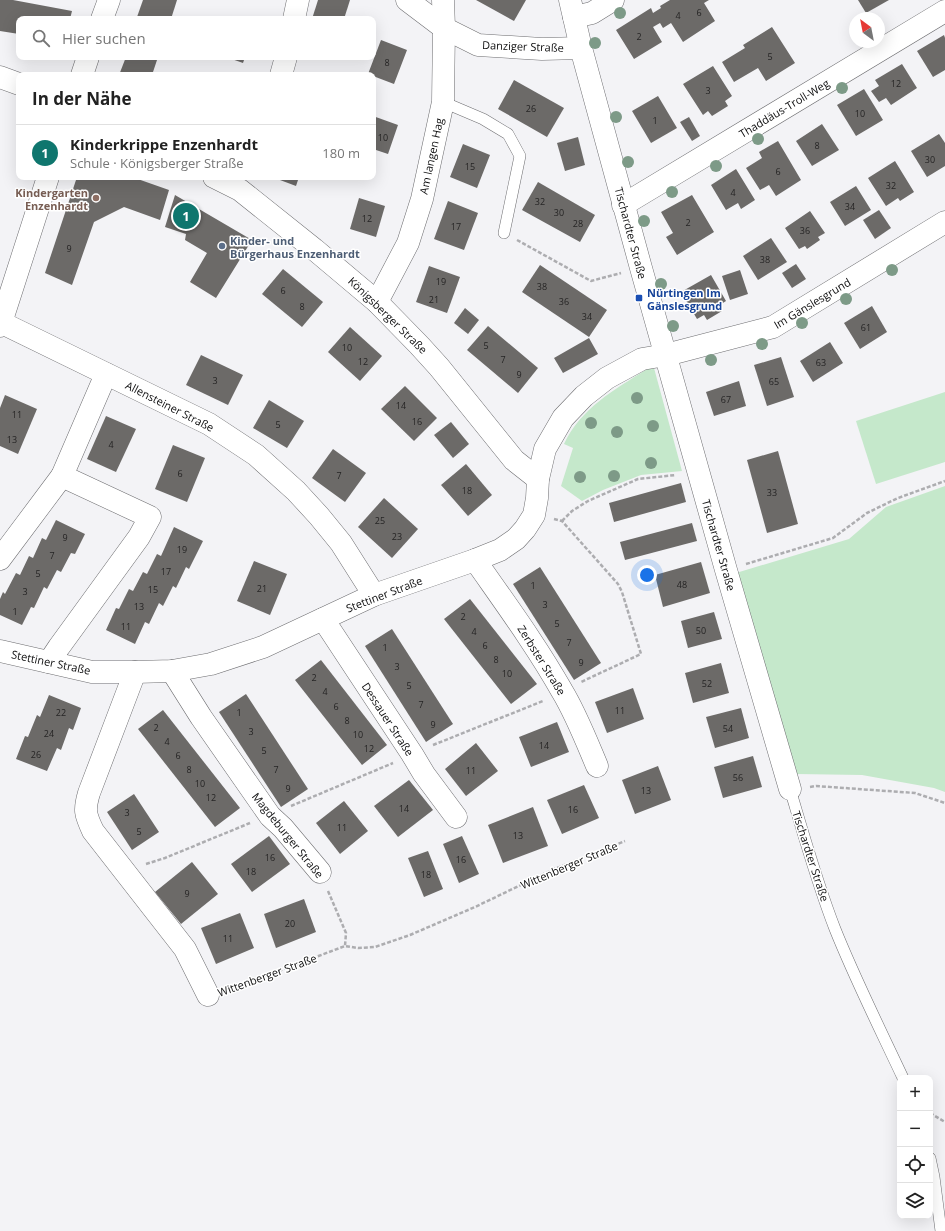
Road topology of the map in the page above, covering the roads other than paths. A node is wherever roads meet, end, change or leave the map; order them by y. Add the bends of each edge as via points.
1 (109, 0) edge
2 (298, 0) edge
3 (407, 0) edge
4 (443, 0) edge
5 (613, 0) edge
6 (572, 9) edge
7 (945, 11) edge
8 (103, 16) edge
9 (295, 16) edge
10 (444, 28) junction
11 (581, 48) junction
12 (87, 60) edge
13 (285, 60) edge
14 (83, 72) edge
15 (282, 72) edge
16 (0, 77) edge
17 (16, 83) edge
18 (443, 102) junction
19 (47, 180) edge
20 (226, 180) edge
21 (243, 184) edge
22 (623, 205) junction
23 (945, 222) edge
24 (504, 233) road end
25 (377, 302) junction
26 (1, 324) edge
27 (666, 355) junction
28 (106, 374) junction
29 (62, 476) junction
30 (538, 479) junction
31 (0, 559) edge
32 (475, 560) junction
33 (374, 595) junction
34 (323, 619) junction
35 (0, 651) edge
36 (49, 662) junction
37 (172, 671) junction
38 (135, 672) junction
39 (598, 766) dead end
40 (790, 789) joint
41 (456, 817) dead end
42 (320, 872) road end
43 (208, 994) road end
44 (902, 1075) edge
45 (933, 1172) edge
46 (941, 1231) edge

1 - 8 street
2 - 9 street
3 - 10 street, Danziger Straße
4 - 10 street, Am langen Hag
5 - 6 street via 592,13
6 - 11 street, Tischardter Straße
7 - 22 street, Thaddäus-Troll-Weg
10 - 11 street, Danziger Straße via 478,45 542,49
10 - 18 street, Am langen Hag
11 - 22 street, Tischardter Straße
12 - 14 street
13 - 15 street
16 - 17 street
18 - 24 lane via 483,119 508,134 520,156
18 - 25 street, Am langen Hag via 422,199 408,243
19 - 26 street
20 - 21 street, Königsberger Straße
21 - 25 street, Königsberger Straße
22 - 27 street, Tischardter Straße
23 - 27 street, Im Gänslesgrund via 774,327
25 - 30 street, Königsberger Straße via 439,366 514,460
26 - 28 street, Allensteiner Straße
27 - 30 street, Stettiner Straße via 642,360 607,378 584,396 563,418 544,449
27 - 40 street, Tischardter Straße
28 - 29 street
28 - 33 street, Allensteiner Straße via 209,424 256,455 319,516 341,544
29 - 31 street
29 - 36 street via 150,518
30 - 32 street, Stettiner Straße via 534,515 525,530 500,550
32 - 33 street, Stettiner Straße
32 - 39 street, Zerbster Straße via 562,690
33 - 34 street, Stettiner Straße
34 - 37 street, Stettiner Straße via 263,647 211,664
34 - 41 street, Dessauer Straße via 424,774
35 - 36 street, Stettiner Straße
36 - 38 street, Stettiner Straße via 92,672
37 - 38 street, Stettiner Straße
37 - 42 street, Magdeburger Straße via 270,816
38 - 43 street, Wittenberger Straße via 89,793 86,816 93,831 185,949
40 - 44 lane, Tischardter Straße via 834,928
45 - 46 lane

